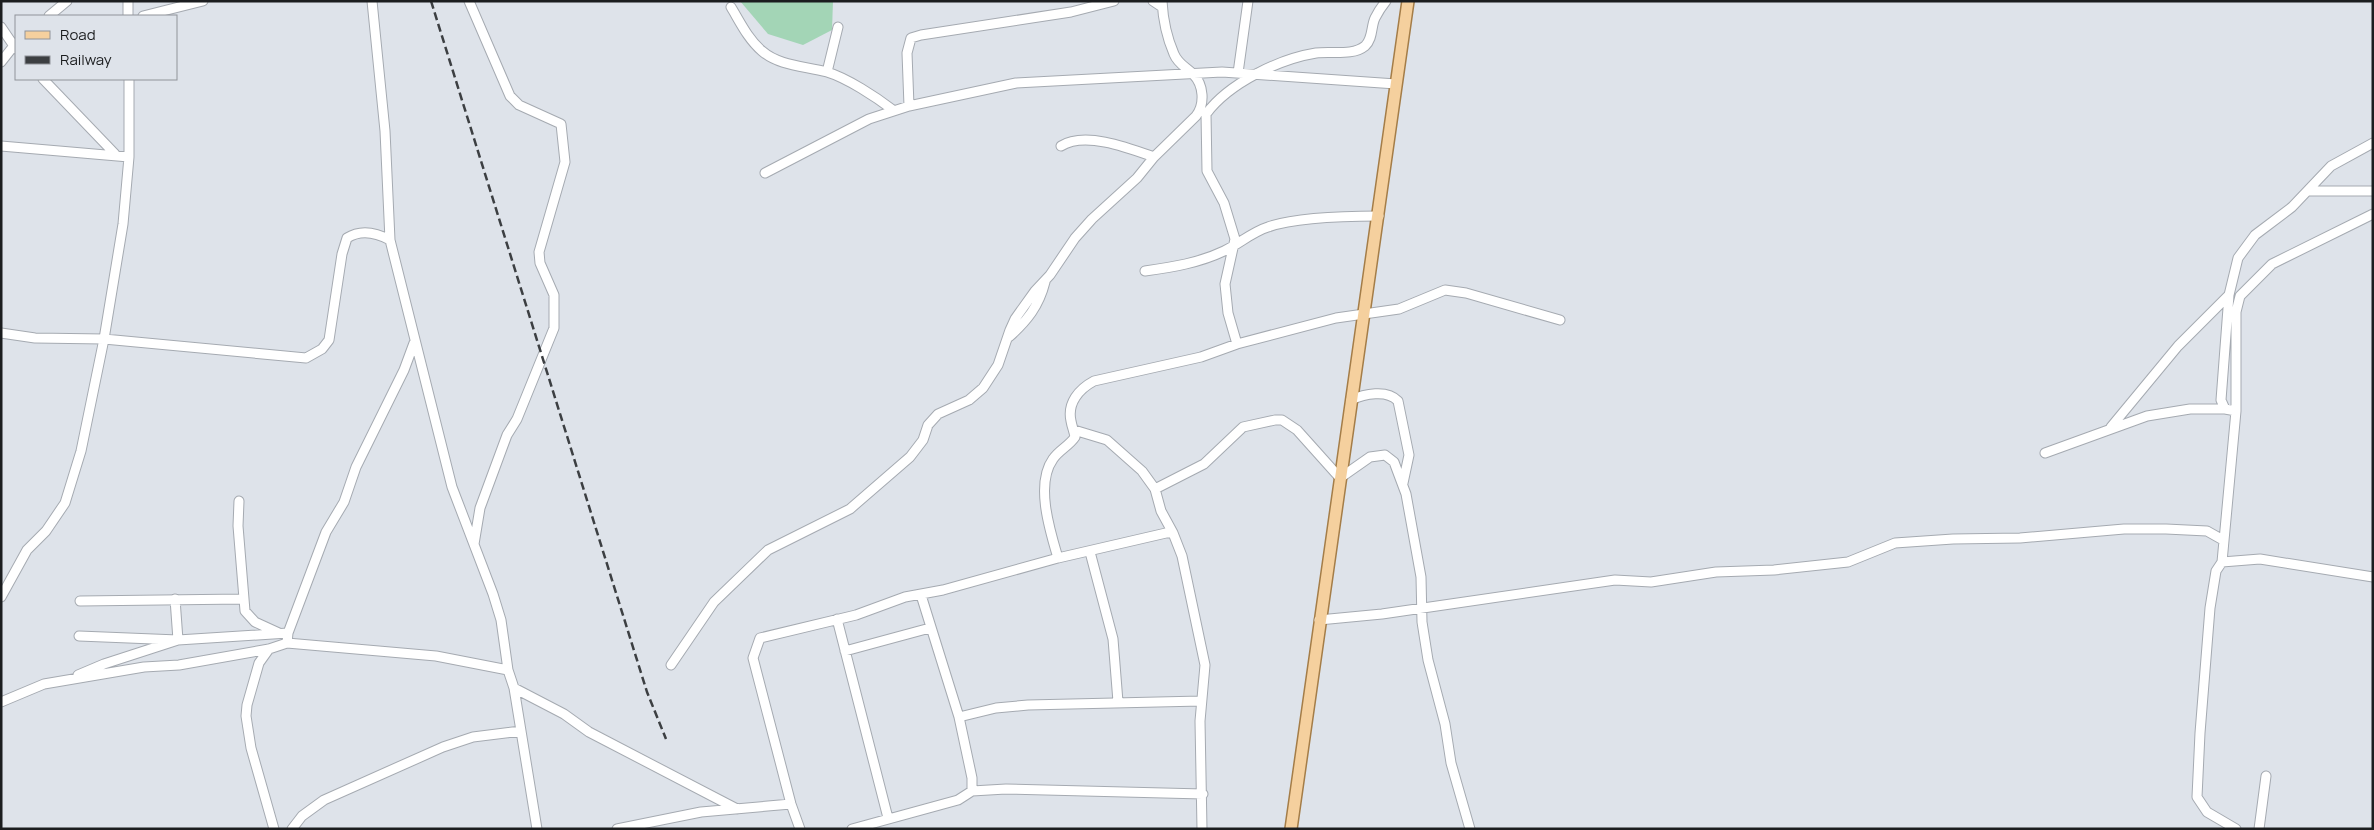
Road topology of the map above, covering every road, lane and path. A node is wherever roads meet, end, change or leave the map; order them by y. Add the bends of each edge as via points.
1 (67, 1) edge
2 (128, 1) edge
3 (203, 1) edge
4 (372, 1) edge
5 (469, 1) edge
6 (1114, 1) edge
7 (1154, 1) edge
8 (1248, 1) edge
9 (1386, 1) edge
10 (1408, 1) edge
11 (1162, 4) edge
12 (731, 7) dead end
13 (50, 15) edge
14 (128, 15) edge
15 (147, 15) edge
16 (838, 27) dead end
17 (2, 30) edge
18 (15, 46) edge
19 (1, 62) edge
20 (827, 72) junction
21 (1238, 73) junction
22 (1194, 74) junction
23 (1258, 74) junction
24 (45, 80) edge
25 (129, 80) edge
26 (1396, 84) junction
27 (909, 106) junction
28 (893, 110) junction
29 (2373, 142) edge
30 (1, 146) edge
31 (1061, 146) dead end
32 (115, 154) junction
33 (129, 157) junction
34 (1154, 157) junction
35 (765, 173) dead end
36 (2308, 191) junction
37 (2373, 192) edge
38 (2373, 214) edge
39 (1379, 216) junction
40 (390, 240) junction
41 (1235, 245) junction
42 (1145, 270) dead end
43 (2229, 295) junction
44 (1364, 314) junction
45 (1560, 320) dead end
46 (1, 333) edge
47 (104, 339) junction
48 (414, 342) junction
49 (1237, 344) junction
50 (1351, 400) junction
51 (2225, 409) junction
52 (2236, 411) junction
53 (2110, 428) junction
54 (1074, 430) junction
55 (2045, 454) dead end
56 (1340, 478) junction
57 (1403, 483) junction
58 (1155, 489) junction
59 (239, 502) dead end
60 (1173, 533) junction
61 (2223, 540) junction
62 (474, 545) junction
63 (1090, 552) junction
64 (1058, 558) junction
65 (2222, 562) junction
66 (2373, 577) edge
67 (921, 595) junction
68 (1, 598) edge
69 (175, 599) junction
70 (243, 599) junction
71 (80, 601) dead end
72 (1421, 608) junction
73 (837, 619) junction
74 (1319, 620) junction
75 (930, 628) junction
76 (283, 633) junction
77 (79, 636) dead end
78 (178, 640) junction
79 (287, 643) junction
80 (269, 649) junction
81 (845, 651) junction
82 (671, 665) dead end
83 (508, 670) junction
84 (66, 680) junction
85 (514, 688) junction
86 (1202, 701) junction
87 (1, 702) edge
88 (1118, 702) junction
89 (960, 717) junction
90 (521, 730) junction
91 (2266, 776) dead end
92 (972, 791) junction
93 (1203, 794) junction
94 (791, 804) junction
95 (737, 810) junction
96 (888, 818) junction
97 (274, 829) edge
98 (292, 829) edge
99 (537, 829) edge
100 (617, 829) edge
101 (800, 829) edge
102 (852, 829) edge
103 (1202, 829) edge
104 (1291, 829) edge
105 (1470, 829) edge
106 (2236, 829) edge
107 (2259, 829) edge

1 - 13 street
2 - 14 street
3 - 15 street
4 - 40 street via 385,132
5 - 62 street via 510,96 519,105 561,124 565,162 540,252 540,263 554,295 554,328 517,419 507,435 480,508
6 - 27 street via 1071,12 911,38 907,53
7 - 11 street
8 - 21 street
9 - 23 street via 1374,19 1368,44 1360,50 1308,55
10 - 26 main road
11 - 22 street via 1175,55 1180,64
12 - 20 street via 762,51 792,65
16 - 20 street
17 - 18 street
18 - 19 street
20 - 28 street
21 - 22 street
21 - 23 street
22 - 27 street via 1016,83
22 - 34 street via 1201,89 1201,110
23 - 26 street
23 - 41 street via 1221,96 1206,114 1207,171 1224,203
24 - 32 street
25 - 33 street
26 - 39 main road
27 - 28 street
28 - 35 street via 848,129
29 - 36 street via 2331,166
30 - 32 street
31 - 34 street via 1081,140 1121,146
32 - 33 street
33 - 47 street via 123,224
34 - 82 street via 1075,238 1015,319 998,365 983,388 969,400 938,414 910,457 850,509 768,550 714,602
36 - 37 street
36 - 43 street via 2246,245 2238,258
38 - 52 street via 2272,264 2240,296 2236,312
39 - 41 street via 1282,223 1260,230
39 - 44 main road
40 - 47 street via 366,232 347,238 328,340 322,350 306,358
40 - 48 street
41 - 42 street via 1199,261
41 - 49 street via 1225,284 1228,312
43 - 51 street via 2221,400
43 - 53 street via 2178,346
44 - 45 street via 1399,309 1452,290
44 - 49 street
44 - 50 main road
46 - 47 street via 35,338
47 - 68 street via 80,451 65,503 46,531 27,550
48 - 62 street via 452,487
48 - 76 street
49 - 54 street via 1181,363 1094,381 1084,386 1071,405
50 - 56 main road
50 - 57 street via 1375,394 1391,396 1398,401 1409,455
51 - 52 street
51 - 53 street via 2168,412
52 - 61 street
53 - 55 street
54 - 58 street via 1092,434 1119,449
54 - 64 street via 1072,443 1053,459 1046,478 1050,529
56 - 57 street via 1370,457 1380,454 1394,462
56 - 58 street via 1297,430 1288,423 1275,420 1243,427 1208,461
56 - 74 main road
57 - 72 street via 1420,577
58 - 60 street via 1161,511
59 - 70 street
60 - 63 street via 1144,537
60 - 86 street via 1182,556 1205,665
61 - 65 street
61 - 72 street via 2207,531 2124,529 2020,538 1895,543 1848,562 1716,572 1651,582 1614,580
62 - 83 street via 501,620
63 - 64 street
63 - 88 street via 1113,640
64 - 67 street
65 - 66 street via 2260,559
65 - 106 street via 2216,571 2210,608 2197,797 2207,812
67 - 73 street via 893,600
67 - 75 street
69 - 70 street
69 - 71 street
69 - 78 street
70 - 76 street via 250,618
72 - 74 street
72 - 105 street via 1428,660 1445,724 1451,763
73 - 81 street
73 - 94 street via 762,637 755,648 753,658
74 - 104 main road
75 - 81 street
75 - 89 street
76 - 78 street
76 - 79 street
77 - 78 street
78 - 84 street
79 - 80 street
79 - 83 street via 436,656
80 - 84 street
80 - 97 street via 259,662 246,716 251,748
81 - 96 street
83 - 85 street
84 - 87 street via 44,684
85 - 90 street
85 - 95 street via 564,714 589,732
86 - 88 street
86 - 93 street
88 - 89 street via 1012,706
89 - 92 street
90 - 98 street via 473,736 443,747 324,800 302,816
90 - 99 street
91 - 107 street
92 - 93 street
92 - 96 street via 958,800
93 - 103 street
94 - 95 street
94 - 101 street
95 - 100 street via 683,815
96 - 102 street

